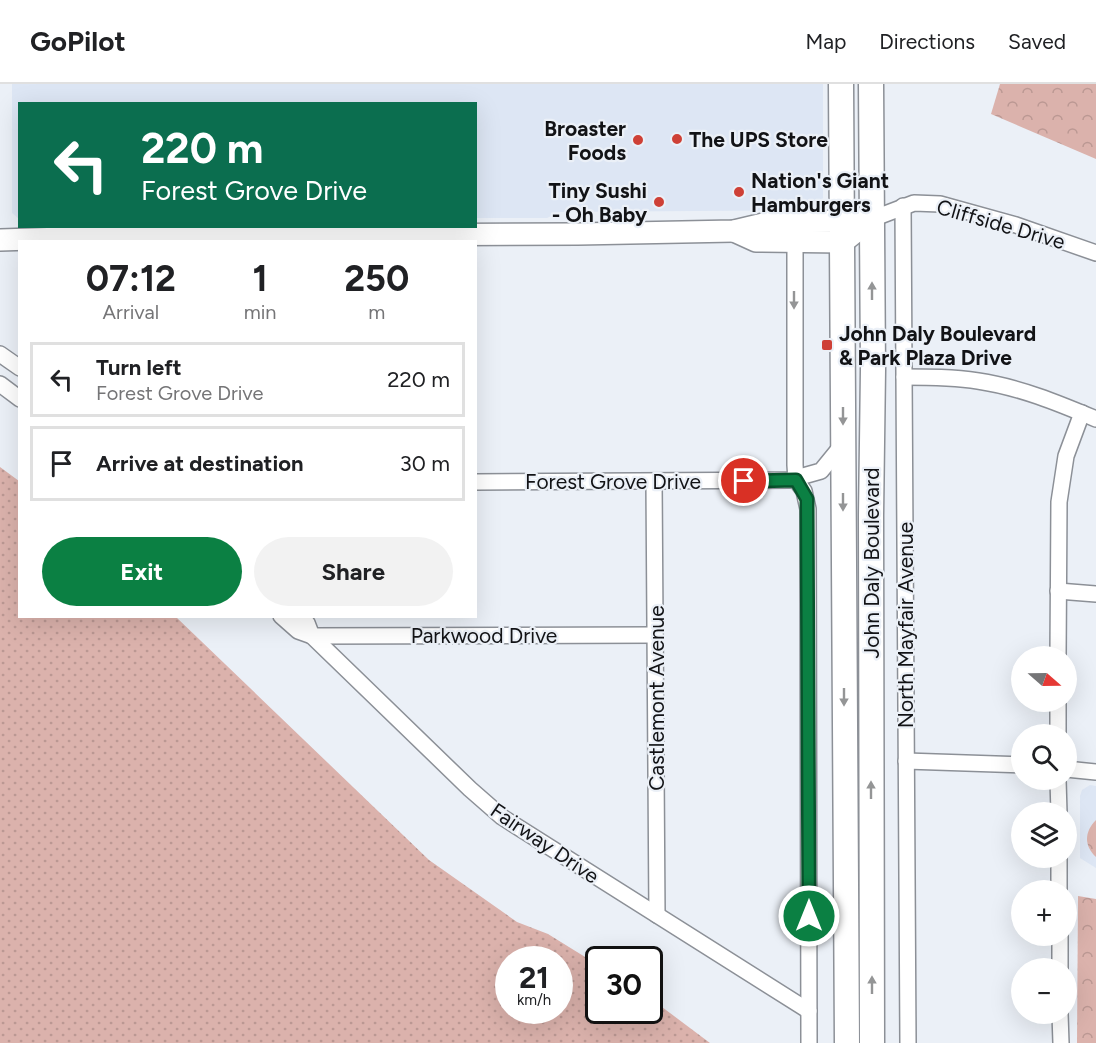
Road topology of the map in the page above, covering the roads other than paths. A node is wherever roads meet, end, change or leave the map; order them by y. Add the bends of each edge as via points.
1 (842, 84) edge
2 (871, 84) edge
3 (903, 206) junction
4 (872, 219) junction
5 (734, 231) junction
6 (843, 232) junction
7 (382, 238) edge
8 (0, 240) edge
9 (795, 241) junction
10 (1096, 253) edge
11 (0, 354) edge
12 (18, 367) edge
13 (904, 377) junction
14 (0, 384) edge
15 (18, 398) edge
16 (1089, 416) edge
17 (843, 444) junction
18 (796, 480) junction
19 (654, 481) junction
20 (477, 482) edge
21 (1058, 591) junction
22 (1096, 594) edge
23 (283, 618) edge
24 (302, 618) edge
25 (655, 635) junction
26 (312, 636) junction
27 (1058, 646) edge
28 (906, 760) junction
29 (1011, 765) edge
30 (1077, 770) edge
31 (1096, 772) edge
32 (657, 915) junction
33 (809, 1011) junction
34 (1060, 1024) edge
35 (809, 1043) edge
36 (847, 1043) edge
37 (872, 1043) edge
38 (908, 1043) edge
39 (1061, 1043) edge

1 - 6 main road, John Daly Boulevard
2 - 4 main road, John Daly Boulevard
3 - 4 street, Cliffside Drive
3 - 10 street, Cliffside Drive via 940,204
3 - 13 street, North Mayfair Avenue
4 - 6 street
37 -> 4 main road, John Daly Boulevard
5 - 6 street via 772,222
5 - 7 street
5 - 9 street via 756,241
6 - 9 street
6 -> 17 main road, John Daly Boulevard
7 - 8 street via 126,236
9 -> 18 street
11 - 12 street
13 - 16 street via 957,378 996,384
13 - 28 street, North Mayfair Avenue
14 - 15 street
16 - 21 street via 1072,437 1062,478 1057,525
17 - 18 street, Forest Grove Drive via 821,471
17 -> 36 main road, John Daly Boulevard
18 - 19 street, Forest Grove Drive
18 - 33 street via 804,491 808,509
19 - 20 street, Forest Grove Drive
19 - 25 street, Castlemont Avenue
21 - 22 street
21 - 27 street
23 - 26 street, Fairway Drive via 298,632
24 - 26 street, Fairway Drive
25 - 26 street, Parkwood Drive
25 - 32 street, Castlemont Avenue
26 - 32 street, Fairway Drive via 501,817
28 - 29 street
28 - 38 street, North Mayfair Avenue
30 - 31 street
32 - 33 street, Fairway Drive
33 - 35 street
34 - 39 street

